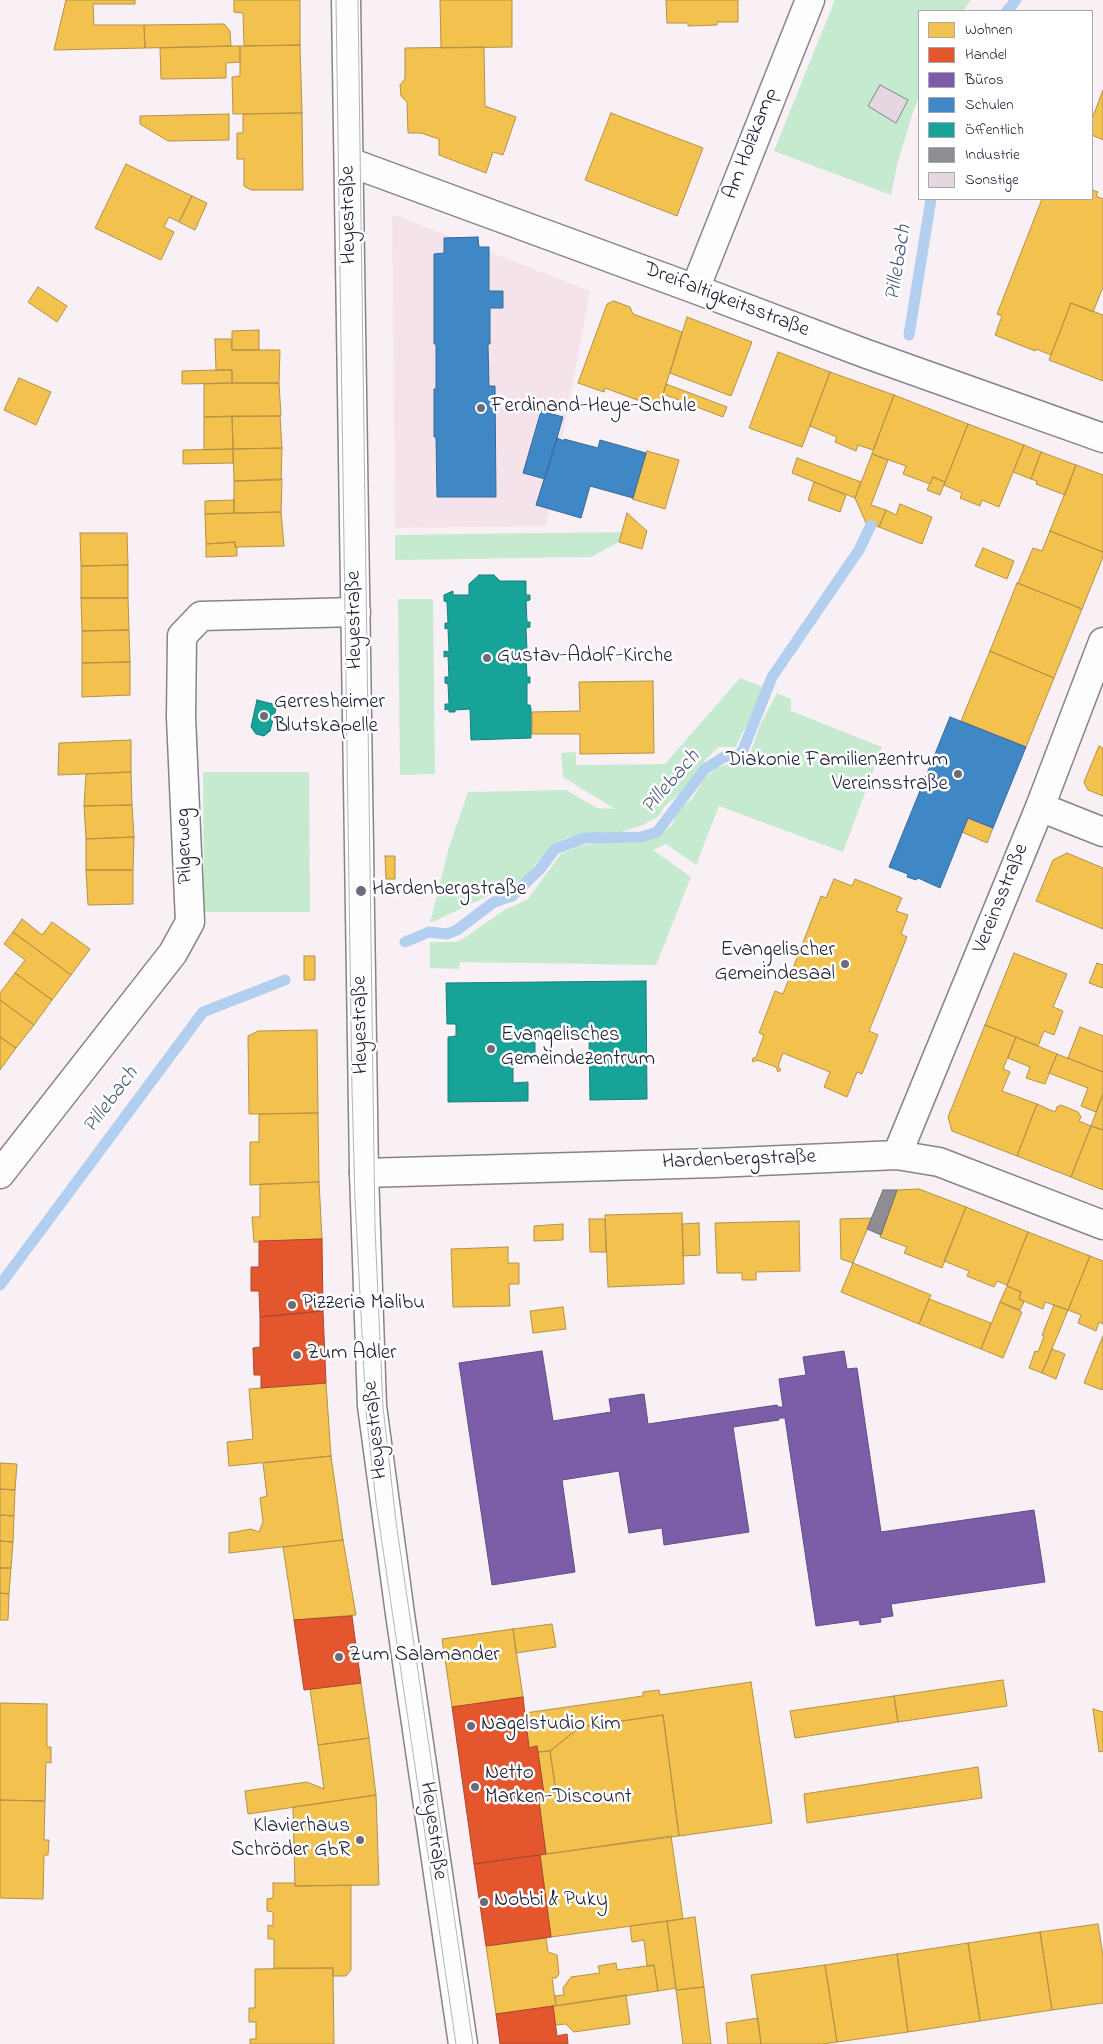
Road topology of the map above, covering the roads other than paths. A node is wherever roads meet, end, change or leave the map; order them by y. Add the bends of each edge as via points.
1 (346, 0) edge
2 (810, 0) edge
3 (349, 162) junction
4 (695, 289) junction
5 (1103, 438) edge
6 (356, 612) junction
7 (1103, 642) edge
8 (1040, 807) junction
9 (1103, 832) edge
10 (898, 1155) junction
11 (364, 1172) junction
12 (0, 1174) edge
13 (1103, 1225) edge
14 (463, 2044) edge

1 - 3 street, Heyestraße
2 - 4 street, Am Holzkamp
3 - 4 street, Dreifaltigkeitsstraße
3 - 6 street, Heyestraße
4 - 5 street, Dreifaltigkeitsstraße
6 - 11 street, Heyestraße
6 - 12 street, Pilgerweg via 201,616 182,636 181,717 190,922 173,953
7 - 8 street, Vereinsstraße
8 - 9 street
8 - 10 street, Vereinsstraße
10 - 11 street, Hardenbergstraße
10 - 13 street, Hardenbergstraße via 939,1162
11 - 14 street, Heyestraße via 372,1406

